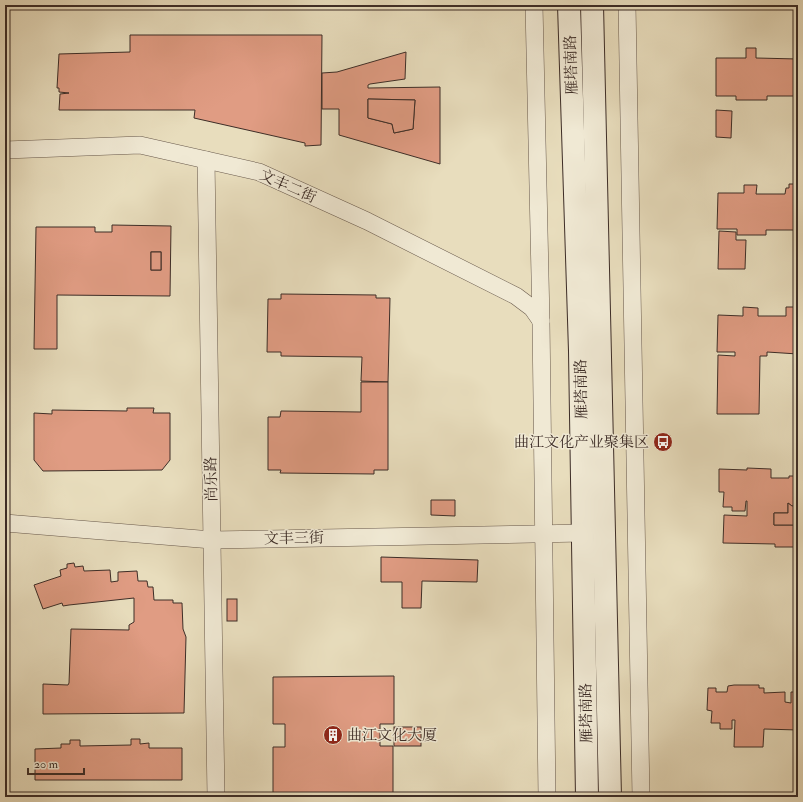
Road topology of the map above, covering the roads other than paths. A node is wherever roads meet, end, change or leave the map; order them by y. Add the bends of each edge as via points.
1 (534, 5) edge
2 (569, 5) edge
3 (592, 5) edge
4 (627, 5) edge
5 (5, 150) edge
6 (206, 160) junction
7 (541, 321) junction
8 (5, 523) edge
9 (583, 533) junction
10 (544, 534) junction
11 (212, 540) junction
12 (216, 797) edge
13 (547, 797) edge
14 (587, 797) edge
15 (610, 797) edge
16 (641, 797) edge

1 - 7 street
2 - 9 main road, 雁塔南路
3 - 15 main road, 雁塔南路
4 - 16 street
5 - 6 street, 文丰二街 via 140,145
6 - 7 street, 文丰二街 via 259,172 367,221 516,296 532,308
6 - 11 street, 尚乐路
7 - 10 street
8 - 11 street, 文丰三街
9 - 10 street, 文丰三街
9 - 14 main road, 雁塔南路
10 - 11 street, 文丰三街
10 - 13 street
11 - 12 street, 尚乐路

